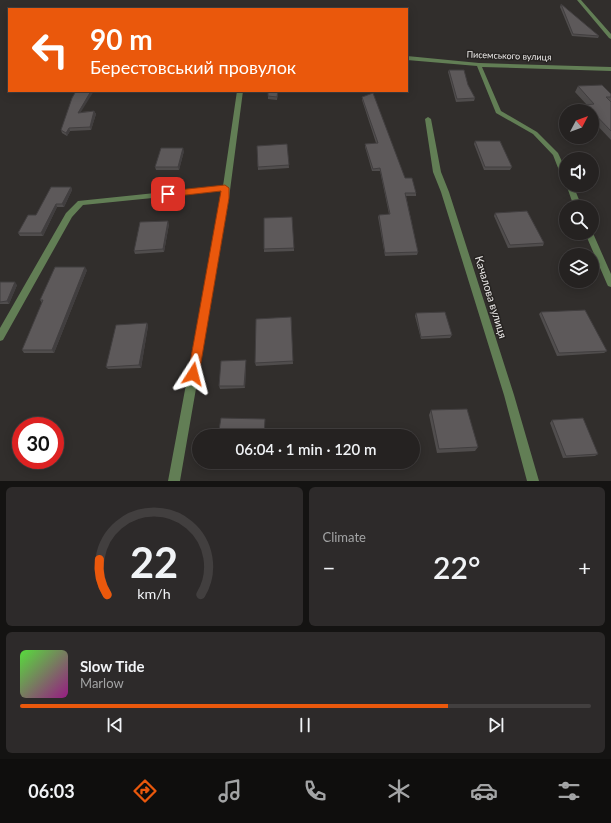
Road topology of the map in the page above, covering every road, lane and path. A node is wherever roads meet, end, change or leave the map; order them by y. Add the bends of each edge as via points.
1 (579, 0) edge
2 (611, 37) edge
3 (408, 58) edge
4 (479, 64) junction
5 (611, 69) edge
6 (240, 92) edge
7 (428, 119) dead end
8 (559, 161) edge
9 (225, 188) junction
10 (592, 240) edge
11 (611, 284) edge
12 (0, 337) edge
13 (174, 481) edge
14 (533, 481) edge

1 - 2 street
3 - 4 street, Писемського вулиця
4 - 5 street, Писемського вулиця
4 - 8 street via 498,112 535,133 556,154
6 - 9 street
7 - 14 street, Качалова вулиця via 437,172 505,380
9 - 12 street via 82,203 69,215
9 - 13 street
10 - 11 street

